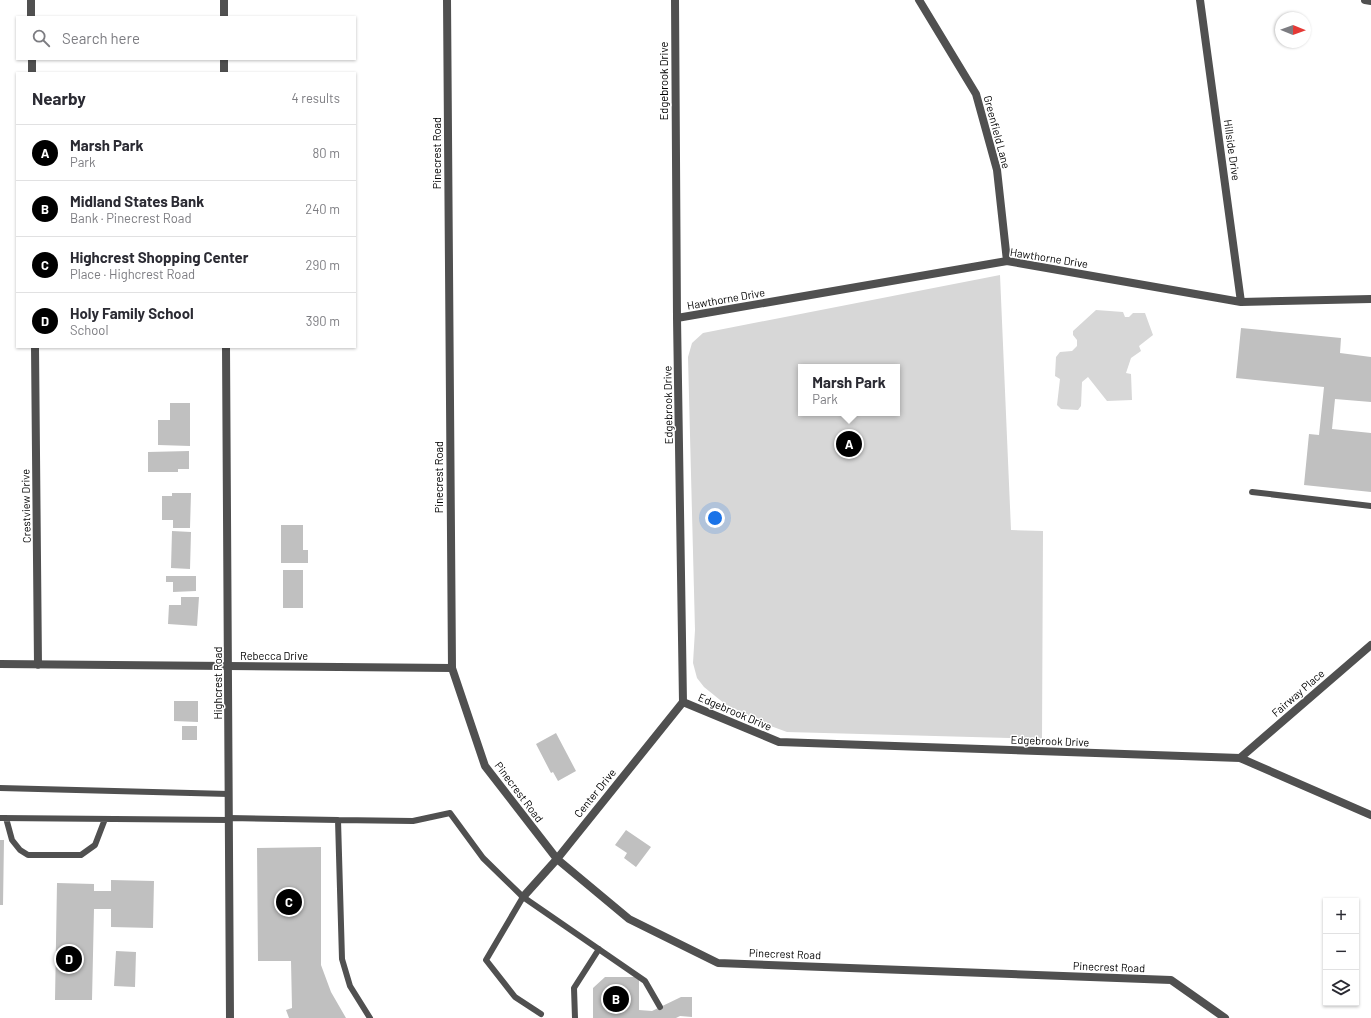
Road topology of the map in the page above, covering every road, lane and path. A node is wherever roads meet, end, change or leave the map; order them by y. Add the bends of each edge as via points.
1 (31, 0) edge
2 (224, 0) edge
3 (447, 0) edge
4 (675, 0) edge
5 (919, 0) edge
6 (1200, 0) edge
7 (1365, 0) edge
8 (1371, 1) edge
9 (31, 16) edge
10 (224, 16) edge
11 (32, 60) edge
12 (224, 60) edge
13 (32, 72) edge
14 (224, 72) edge
15 (1007, 261) junction
16 (1371, 299) edge
17 (1241, 302) junction
18 (677, 318) junction
19 (35, 348) edge
20 (226, 348) edge
21 (1252, 492) dead end
22 (1371, 506) edge
23 (1371, 645) edge
24 (0, 664) edge
25 (38, 665) junction
26 (228, 667) junction
27 (452, 668) junction
28 (684, 702) junction
29 (1240, 758) junction
30 (0, 788) edge
31 (229, 794) junction
32 (1371, 815) edge
33 (3, 818) edge
34 (105, 819) junction
35 (229, 819) junction
36 (338, 820) junction
37 (557, 859) junction
38 (523, 898) junction
39 (599, 949) junction
40 (660, 1007) dead end
41 (541, 1014) dead end
42 (230, 1018) edge
43 (370, 1018) edge
44 (575, 1018) edge
45 (1225, 1018) edge

1 - 9 street
2 - 10 street
3 - 27 street, Pinecrest Road
4 - 18 street, Edgebrook Drive
5 - 15 street, Greenfield Lane via 976,94 997,170
6 - 17 street, Hillside Drive
7 - 8 street
11 - 13 street
12 - 14 street
15 - 17 street, Hawthorne Drive
15 - 18 street, Hawthorne Drive
16 - 17 street, Hawthorne Drive
18 - 28 street, Edgebrook Drive
19 - 25 street, Crestview Drive
20 - 26 street, Highcrest Road
21 - 22 lane
23 - 29 street, Fairway Place
24 - 25 street, Rebecca Drive
25 - 26 street, Rebecca Drive
26 - 27 street, Rebecca Drive
26 - 31 street, Highcrest Road
27 - 37 street, Pinecrest Road via 486,766
28 - 29 street, Edgebrook Drive via 779,742
28 - 37 street, Center Drive
29 - 32 street, Edgebrook Drive
30 - 31 lane
31 - 35 street, Highcrest Road
33 - 34 lane
33 - 34 lane via 12,840 28,855 81,855 95,845
34 - 35 lane
35 - 36 lane
35 - 42 street, Highcrest Road
36 - 38 lane via 413,821 450,813 483,858
36 - 43 lane via 342,959 350,986
37 - 38 street, Center Drive
37 - 45 street, Pinecrest Road via 629,919 718,963 1171,980
38 - 39 lane
38 - 41 lane via 486,960 515,996
39 - 40 lane via 645,981
39 - 44 lane via 574,988

